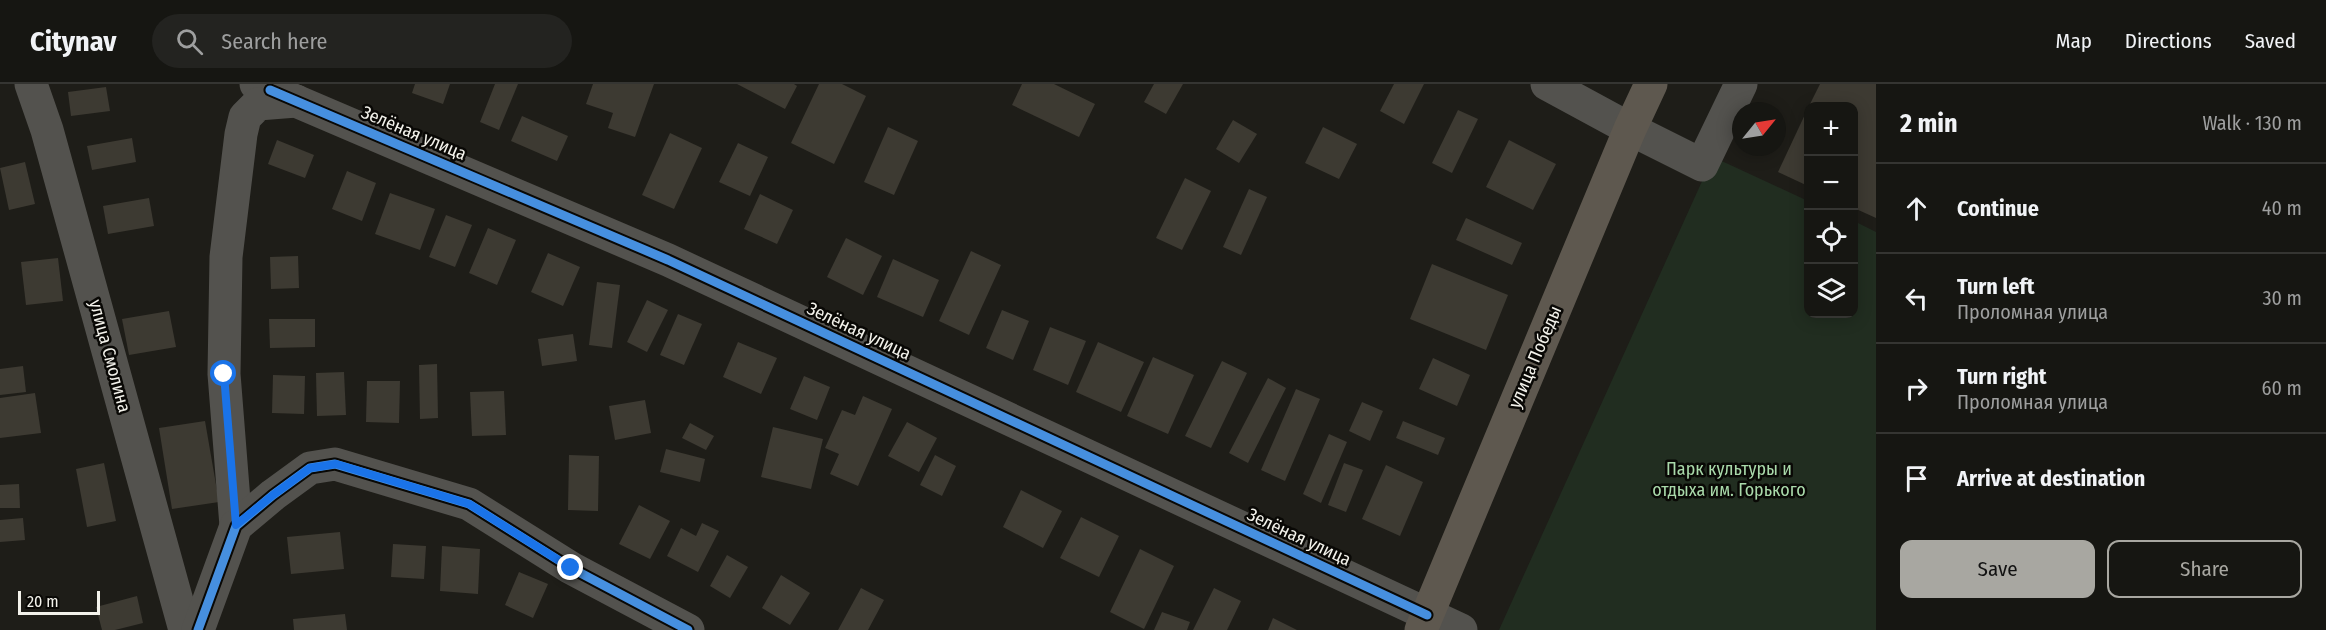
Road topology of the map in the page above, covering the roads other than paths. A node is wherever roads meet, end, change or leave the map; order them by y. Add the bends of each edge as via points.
1 (31, 84) edge
2 (1547, 84) edge
3 (1651, 84) edge
4 (1741, 84) edge
5 (274, 92) edge
6 (1630, 129) junction
7 (236, 525) junction
8 (1424, 622) edge
9 (185, 630) edge
10 (198, 630) edge
11 (688, 630) edge
12 (1461, 630) edge

1 - 9 street, улица Смолина
2 - 6 street
3 - 6 main road, улица Победы
4 - 6 street via 1702,165
5 - 7 street via 244,117 226,257 224,374
5 - 8 street, Зелёная улица via 668,260
6 - 8 main road, улица Победы
7 - 10 street
7 - 11 street via 310,468 336,464 469,504 571,568
8 - 12 street, Зелёная улица

